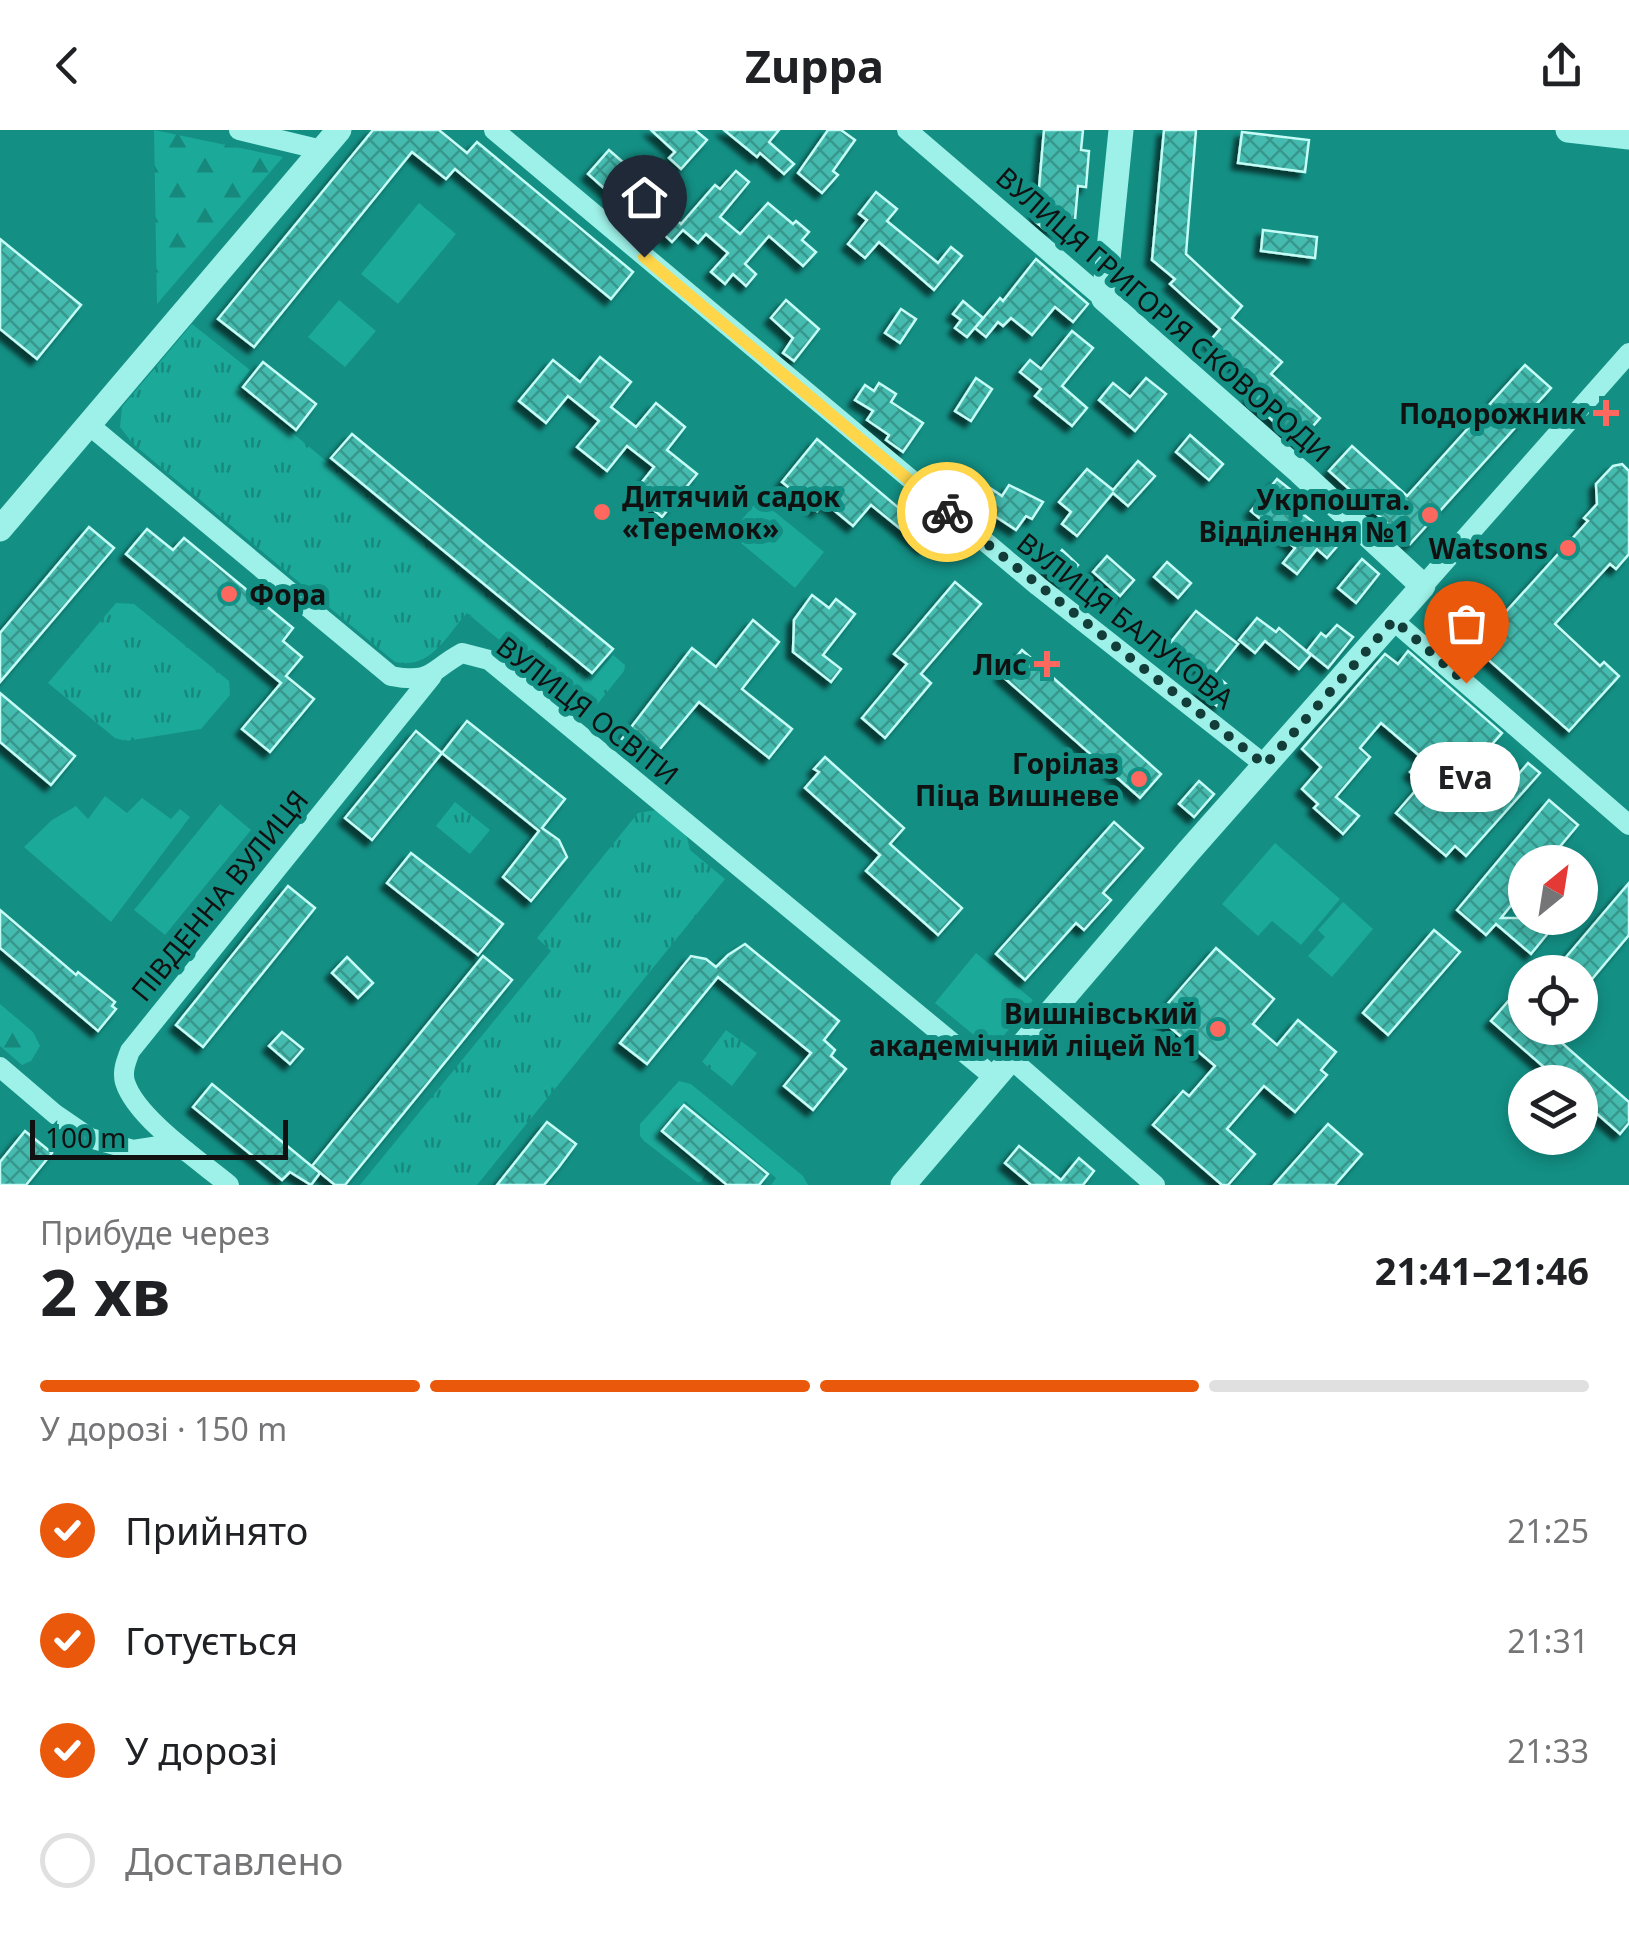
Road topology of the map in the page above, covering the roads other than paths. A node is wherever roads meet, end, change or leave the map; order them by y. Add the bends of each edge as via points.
1 (238, 130) edge
2 (340, 130) edge
3 (494, 130) edge
4 (907, 130) edge
5 (1121, 130) edge
6 (1568, 130) edge
7 (1629, 137) edge
8 (322, 150) junction
9 (1104, 299) junction
10 (1627, 359) edge
11 (89, 425) junction
12 (0, 529) edge
13 (1423, 586) junction
14 (1394, 620) junction
15 (432, 676) junction
16 (1265, 765) junction
17 (1629, 825) edge
18 (0, 1067) edge
19 (1004, 1069) junction
20 (188, 1152) junction
21 (229, 1185) edge
22 (903, 1185) edge
23 (1155, 1185) edge

1 - 8 street
2 - 8 street
3 - 16 street, ВУЛИЦЯ БАЛУКОВА via 1007,561
4 - 9 street, ВУЛИЦЯ ГРИГОРІЯ СКОВОРОДИ
5 - 9 street
6 - 7 street
8 - 11 street
9 - 13 street, ВУЛИЦЯ ГРИГОРІЯ СКОВОРОДИ
10 - 13 street
11 - 12 street
11 - 15 street via 391,676
13 - 14 street
14 - 16 street
14 - 17 street
15 - 19 street, ВУЛИЦЯ ОСВІТИ via 462,653 488,660
15 - 20 street, ПІВДЕННА ВУЛИЦЯ via 130,1051 126,1087
16 - 19 street
18 - 20 street via 90,1138 133,1150
19 - 22 street
19 - 23 street, ВУЛИЦЯ ОСВІТИ
20 - 21 street, ПІВДЕННА ВУЛИЦЯ

